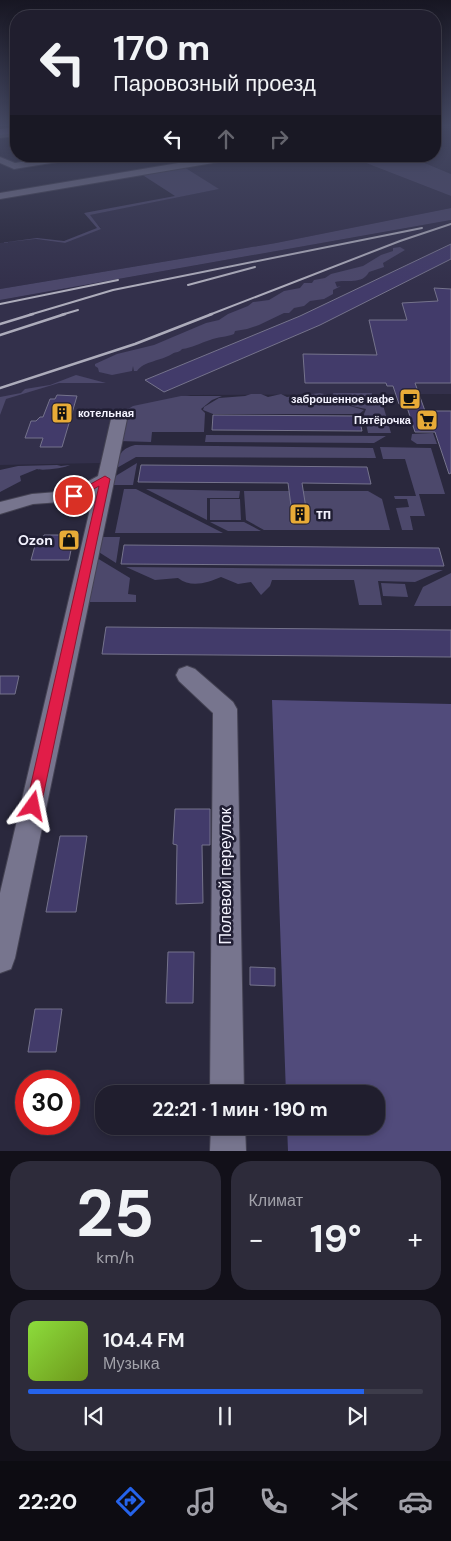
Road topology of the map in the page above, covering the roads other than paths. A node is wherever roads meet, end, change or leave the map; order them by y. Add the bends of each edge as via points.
1 (108, 178) edge
2 (0, 196) edge
3 (119, 418) dead end
4 (105, 479) junction
5 (0, 508) edge
6 (187, 675) dead end
7 (0, 958) edge
8 (227, 1085) edge
9 (228, 1135) edge
10 (228, 1151) edge

1 - 2 street
3 - 4 street
4 - 5 street via 74,496 32,499
4 - 7 street
6 - 8 street, Полевой переулок via 225,709
9 - 10 street

